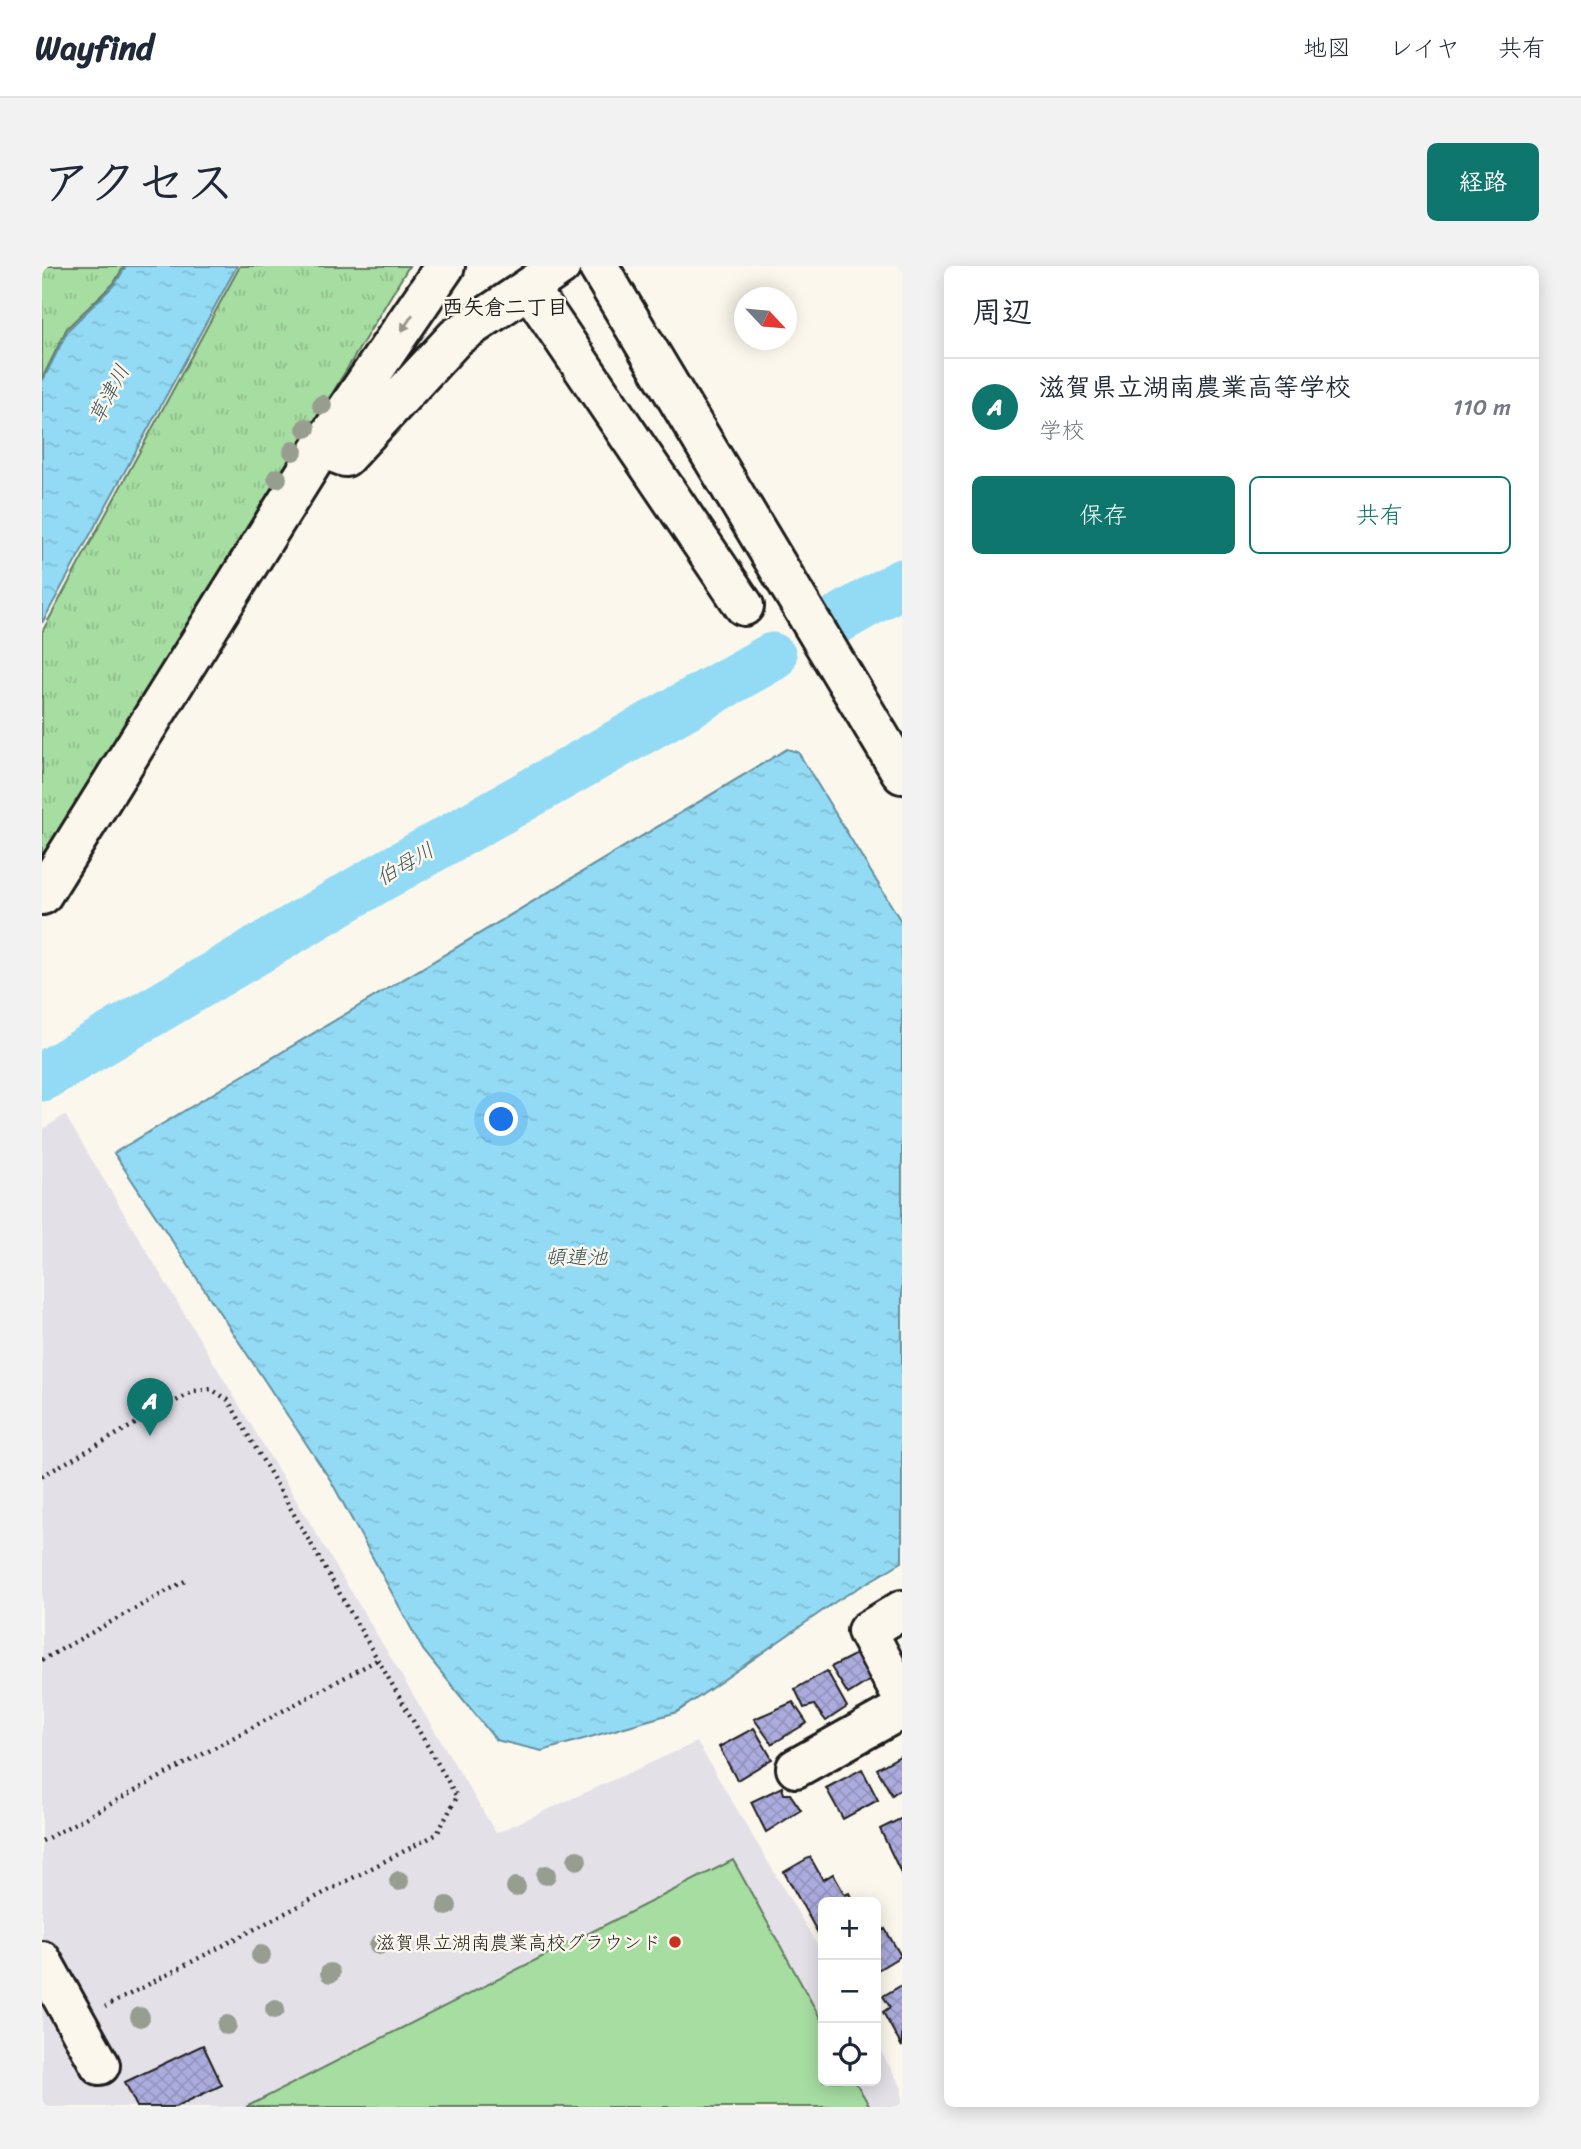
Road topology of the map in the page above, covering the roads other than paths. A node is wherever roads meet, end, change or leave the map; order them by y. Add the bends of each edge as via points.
1 (445, 266) edge
2 (561, 266) edge
3 (600, 269) edge
4 (529, 288) junction
5 (333, 453) junction
6 (744, 606) dead end
7 (902, 774) edge
8 (42, 895) edge
9 (42, 923) edge
10 (902, 1610) edge
11 (902, 1698) edge
12 (902, 1709) edge
13 (796, 1768) dead end
14 (42, 1961) edge
15 (60, 2007) edge
16 (100, 2065) dead end

1 -> 5 street
2 - 4 street
3 - 7 street
4 - 5 street via 456,337
4 - 6 street
5 - 8 street
5 - 9 street
10 - 11 street via 867,1630
12 - 13 street
14 - 15 street
15 - 16 street

